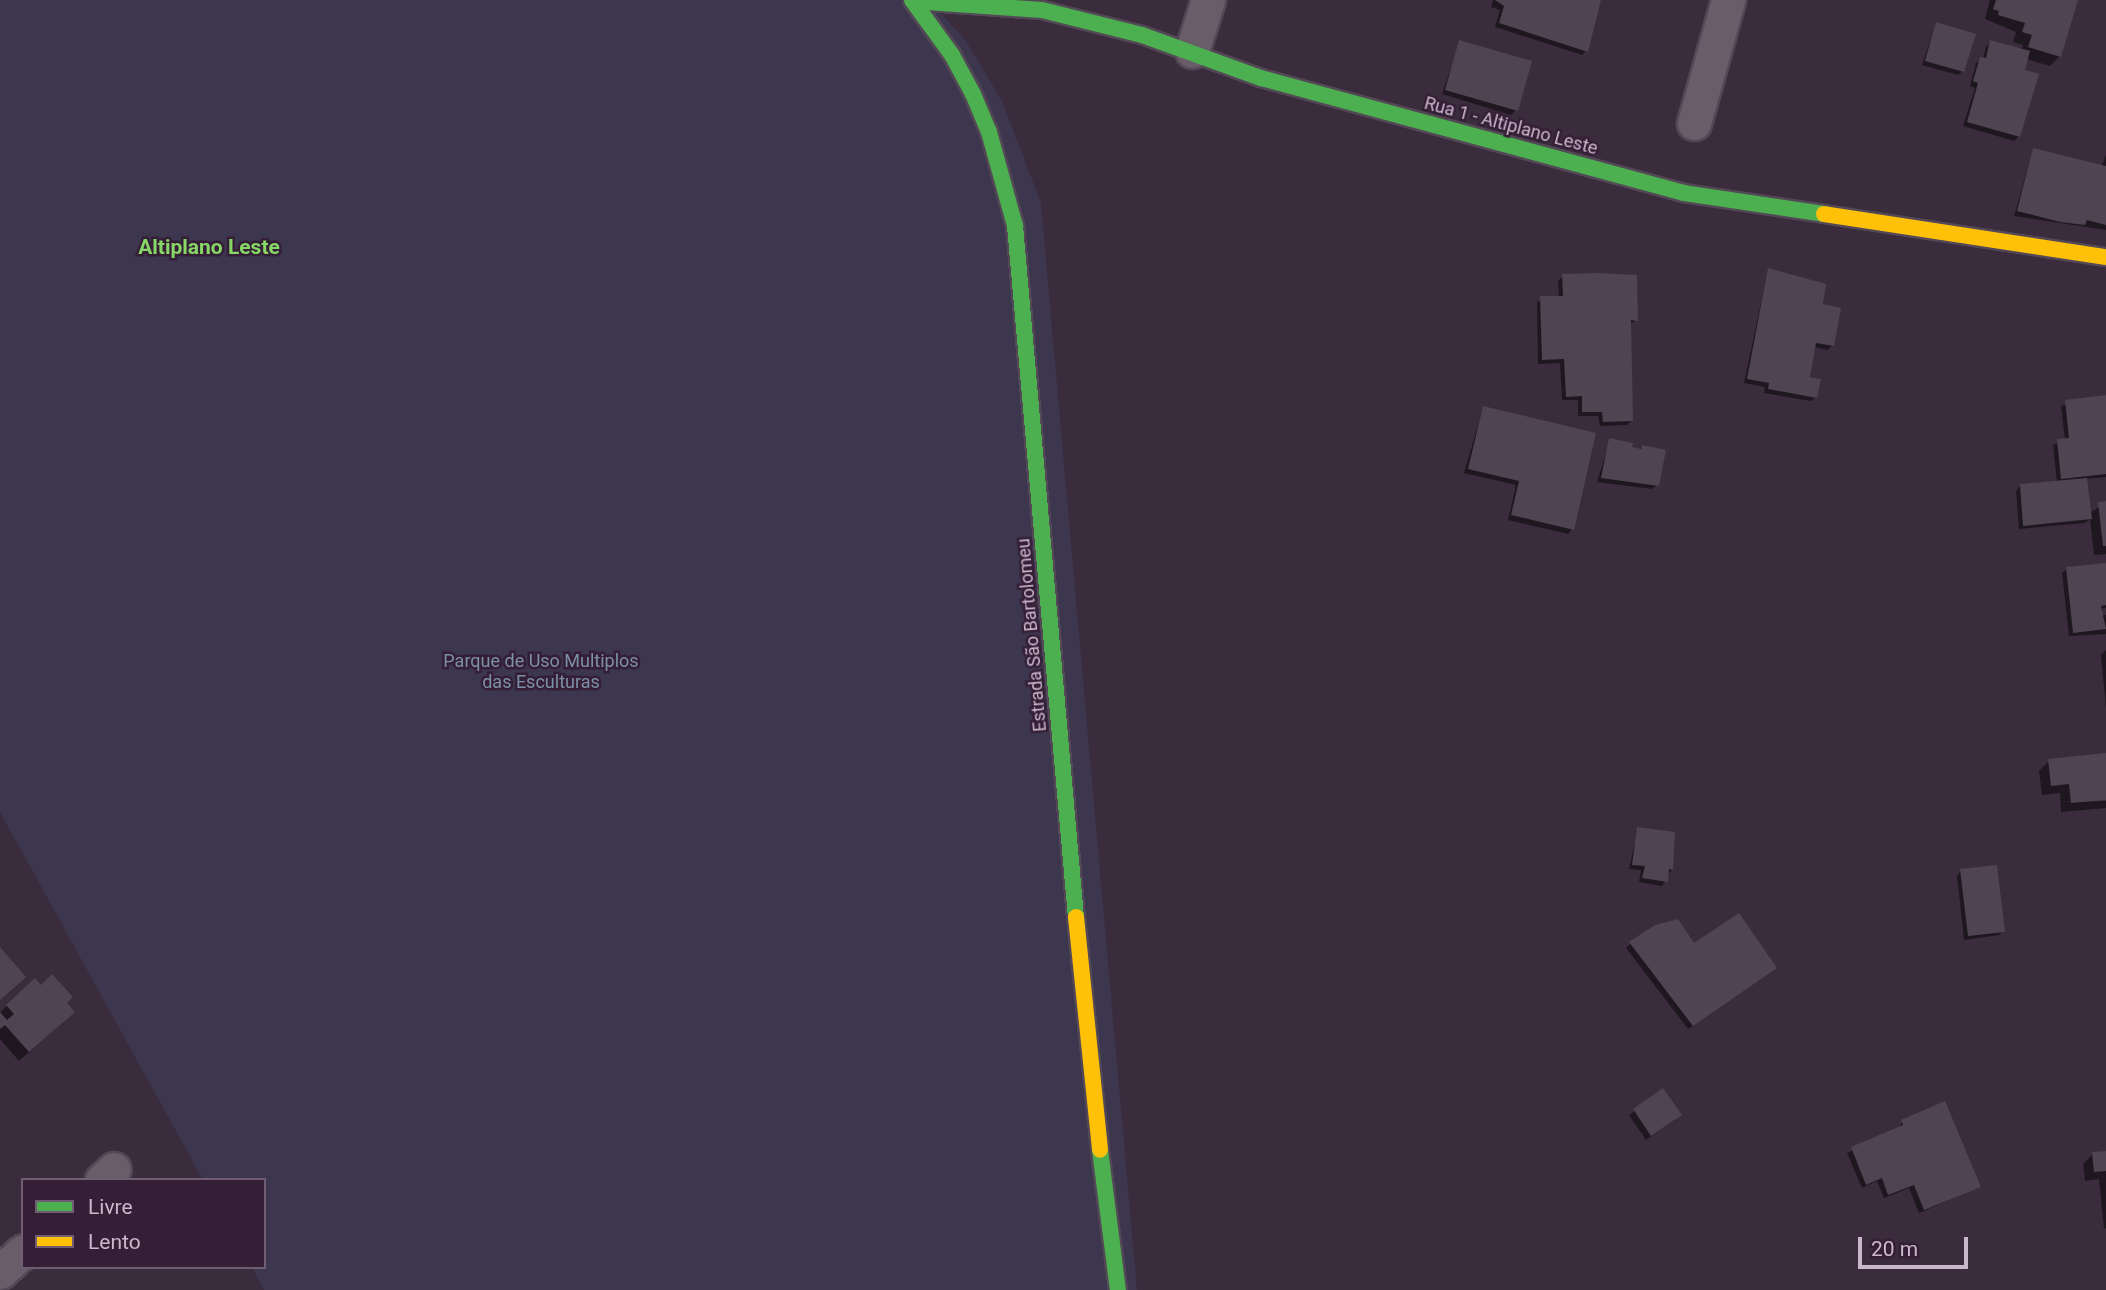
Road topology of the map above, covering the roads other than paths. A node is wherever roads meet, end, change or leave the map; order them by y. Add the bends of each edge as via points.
1 (1209, 0) edge
2 (1728, 0) edge
3 (913, 1) edge
4 (1192, 51) junction
5 (1694, 123) dead end
6 (2106, 257) edge
7 (21, 1253) edge
8 (0, 1272) edge
9 (1118, 1290) edge

1 - 4 street
2 - 5 street
3 - 4 street, Rua 1 - Altiplano Leste via 1042,10
3 - 9 street, Estrada São Bartolomeu via 973,94 989,132 1015,226 1088,1050
4 - 6 street, Rua 1 - Altiplano Leste via 1261,78 1684,193
7 - 8 street

